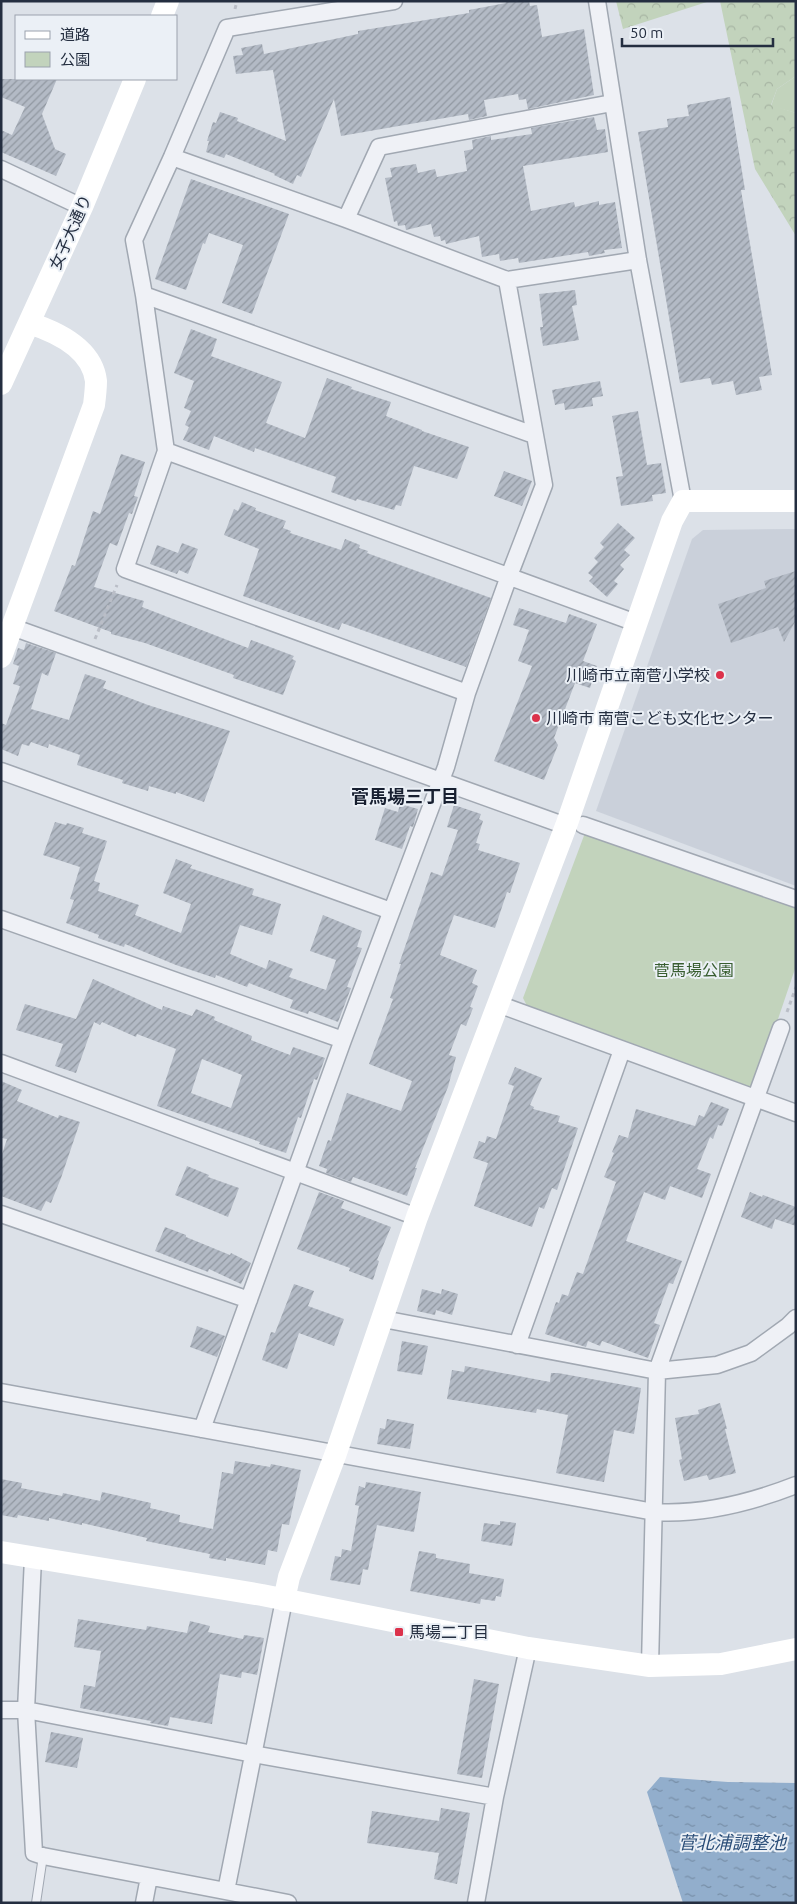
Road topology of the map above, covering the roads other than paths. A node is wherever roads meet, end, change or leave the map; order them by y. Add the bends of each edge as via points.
1 (168, 1) edge
2 (394, 1) edge
3 (597, 1) edge
4 (162, 15) edge
5 (136, 80) edge
6 (612, 103) junction
7 (172, 157) junction
8 (1, 169) edge
9 (82, 207) junction
10 (346, 219) junction
11 (638, 260) junction
12 (507, 280) junction
13 (144, 295) junction
14 (29, 324) junction
15 (1, 384) edge
16 (534, 435) junction
17 (166, 450) junction
18 (683, 501) junction
19 (796, 501) edge
20 (509, 576) junction
21 (636, 623) junction
22 (12, 627) junction
23 (1, 657) edge
24 (467, 692) junction
25 (1, 771) edge
26 (441, 780) junction
27 (574, 825) junction
28 (796, 899) edge
29 (391, 911) junction
30 (1, 919) edge
31 (498, 1004) junction
32 (781, 1028) road end
33 (343, 1040) junction
34 (622, 1050) junction
35 (1, 1063) edge
36 (755, 1099) junction
37 (796, 1113) edge
38 (296, 1171) junction
39 (1, 1214) edge
40 (417, 1217) junction
41 (249, 1300) junction
42 (796, 1318) edge
43 (383, 1319) junction
44 (517, 1345) junction
45 (657, 1371) junction
46 (1, 1392) edge
47 (202, 1429) junction
48 (336, 1453) junction
49 (796, 1485) edge
50 (654, 1512) junction
51 (1, 1552) edge
52 (33, 1558) junction
53 (284, 1600) junction
54 (528, 1648) junction
55 (796, 1649) edge
56 (650, 1666) junction
57 (1, 1710) edge
58 (26, 1710) junction
59 (253, 1754) junction
60 (495, 1797) junction
61 (43, 1856) junction
62 (149, 1878) junction
63 (226, 1891) junction
64 (36, 1903) edge
65 (144, 1903) edge
66 (288, 1903) edge
67 (476, 1903) edge

1 - 4 street
2 - 7 street via 227,28
3 - 6 street
5 - 9 street, 女子大通り
6 - 10 street via 378,147
6 - 11 street
7 - 10 street
7 - 13 street via 134,240
8 - 9 street
9 - 14 street, 女子大通り
10 - 12 street
11 - 12 street
11 - 18 street
12 - 16 street
13 - 16 street
13 - 17 street
14 - 15 street, 女子大通り
14 - 22 street via 51,330 76,345 89,363 96,381 94,405
16 - 20 street via 544,485
17 - 20 street
17 - 24 street via 126,569
18 - 19 street
18 - 21 street via 672,521
20 - 21 street
20 - 24 street
21 - 27 street
22 - 23 street
22 - 26 street
24 - 26 street
25 - 29 street
26 - 27 street
26 - 29 street
27 - 28 street
27 - 31 street
29 - 33 street
30 - 33 street
31 - 34 street
31 - 40 street
32 - 36 street
33 - 38 street
34 - 36 street
34 - 44 street
35 - 38 street
36 - 37 street
36 - 45 street
38 - 40 street
38 - 41 street
39 - 41 street
40 - 43 street
41 - 47 street
42 - 45 street via 751,1353 717,1365
43 - 44 street
43 - 48 street
44 - 45 street
45 - 50 street
46 - 47 street
47 - 48 street
48 - 50 street
48 - 53 street via 289,1577
49 - 50 street via 722,1508
50 - 56 street
51 - 52 street
52 - 53 street
52 - 58 street
53 - 54 street
53 - 59 street
54 - 56 street
54 - 60 street
55 - 56 street via 721,1664
57 - 58 street
58 - 59 street
58 - 61 street via 34,1853
59 - 60 street
59 - 63 street
60 - 67 street
61 - 62 street
61 - 64 lane
62 - 63 street
62 - 65 street
63 - 66 street

